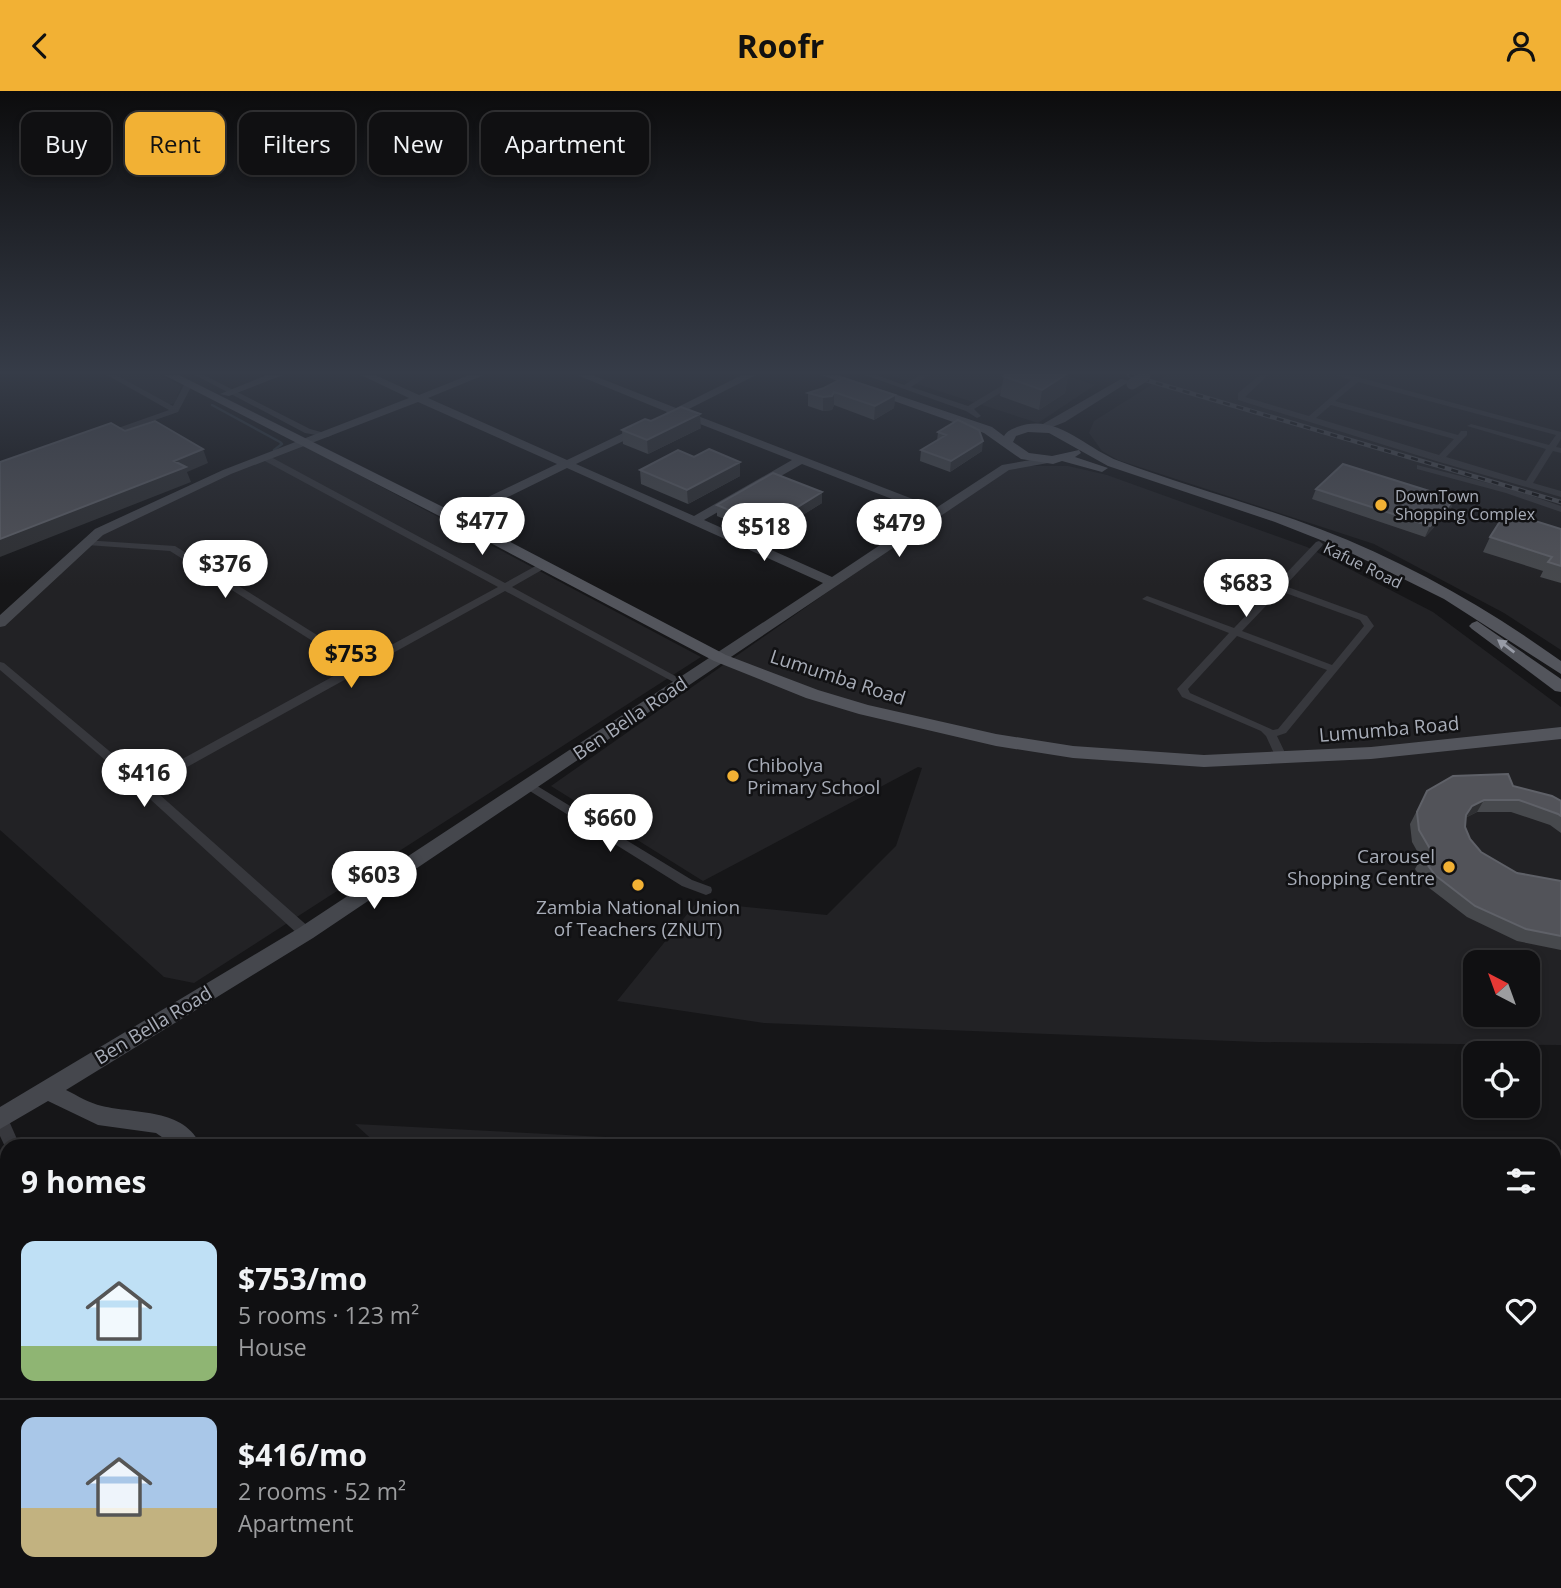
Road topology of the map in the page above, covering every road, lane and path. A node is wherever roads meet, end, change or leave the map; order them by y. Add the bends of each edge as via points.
1 (1009, 444) edge
2 (300, 445) edge
3 (326, 445) edge
4 (326, 445) edge
5 (531, 445) edge
6 (608, 445) edge
7 (762, 445) edge
8 (1010, 445) edge
9 (1074, 445) edge
10 (1080, 445) edge
11 (1393, 445) edge
12 (1452, 445) edge
13 (1540, 445) edge
14 (1553, 445) edge
15 (1551, 448) junction
16 (1561, 451) edge
17 (266, 458) junction
18 (1056, 459) junction
19 (1439, 459) junction
20 (801, 460) junction
21 (571, 463) junction
22 (1006, 467) junction
23 (1420, 467) dead end
24 (1528, 485) junction
25 (1561, 494) edge
26 (1561, 509) edge
27 (939, 513) junction
28 (463, 515) junction
29 (698, 519) junction
30 (88, 542) junction
31 (1319, 544) junction
32 (544, 565) junction
33 (837, 580) junction
34 (505, 586) junction
35 (1279, 587) junction
36 (1147, 599) dead end
37 (0, 623) edge
38 (1236, 632) junction
39 (725, 654) junction
40 (0, 665) edge
41 (360, 667) junction
42 (1334, 669) junction
43 (1561, 669) edge
44 (683, 683) junction
45 (1561, 687) edge
46 (1561, 724) edge
47 (1561, 733) edge
48 (1271, 734) junction
49 (1280, 755) junction
50 (529, 785) junction
51 (143, 786) junction
52 (706, 890) dead end
53 (306, 933) junction
54 (47, 1090) junction
55 (1, 1119) edge
56 (9, 1139) edge
57 (183, 1139) edge

1 - 22 main road
2 - 17 main road
3 - 28 main road, Lumumba Road
4 - 32 main road, Lumumba Road
5 - 21 main road
6 - 21 main road
7 - 20 main road
8 - 18 main road, Kafue Road via 1025,456
9 - 18 main road via 1076,451
10 - 43 main road, Kafue Road via 1111,462 1285,520 1379,559 1486,617
11 - 19 street
12 - 19 street
13 - 15 street
14 - 15 street
15 - 16 street
15 - 24 street
17 - 30 main road via 145,510
17 - 34 street
18 - 22 main road, Ben Bella Road
18 - 31 main road, Kafue Road via 1118,473
19 - 24 street
20 - 27 main road
20 - 29 main road
21 - 28 main road
21 - 29 main road
22 - 27 main road, Ben Bella Road
23 - 26 street
24 - 25 street
27 - 33 main road, Ben Bella Road
28 - 39 main road, Lumumba Road
29 - 33 main road
30 - 37 main road
30 - 41 street via 172,548
31 - 35 street
45 -> 31 main road, Kafue Road via 1462,617 1368,565
32 - 34 street
32 - 39 main road, Lumumba Road
33 - 39 main road, Ben Bella Road
34 - 41 street
34 - 44 street
35 - 38 street
35 - 42 street via 1364,618 1369,626
36 - 38 street
38 - 42 street
38 - 48 street via 1182,691
39 - 44 main road, Ben Bella Road
39 - 49 main road, Lumumba Road via 812,694 996,740 1129,757 1204,761
40 - 51 street
41 - 51 street
42 - 48 street via 1282,731
44 - 50 main road, Ben Bella Road
46 - 49 main road, Lumumba Road
47 - 49 main road, Lumumba Road
48 - 49 street
50 - 52 street via 687,883
50 - 53 main road, Ben Bella Road
51 - 53 street
53 - 54 main road, Ben Bella Road
54 - 55 main road, Ben Bella Road
54 - 57 main road via 90,1112 160,1122
55 - 56 street

